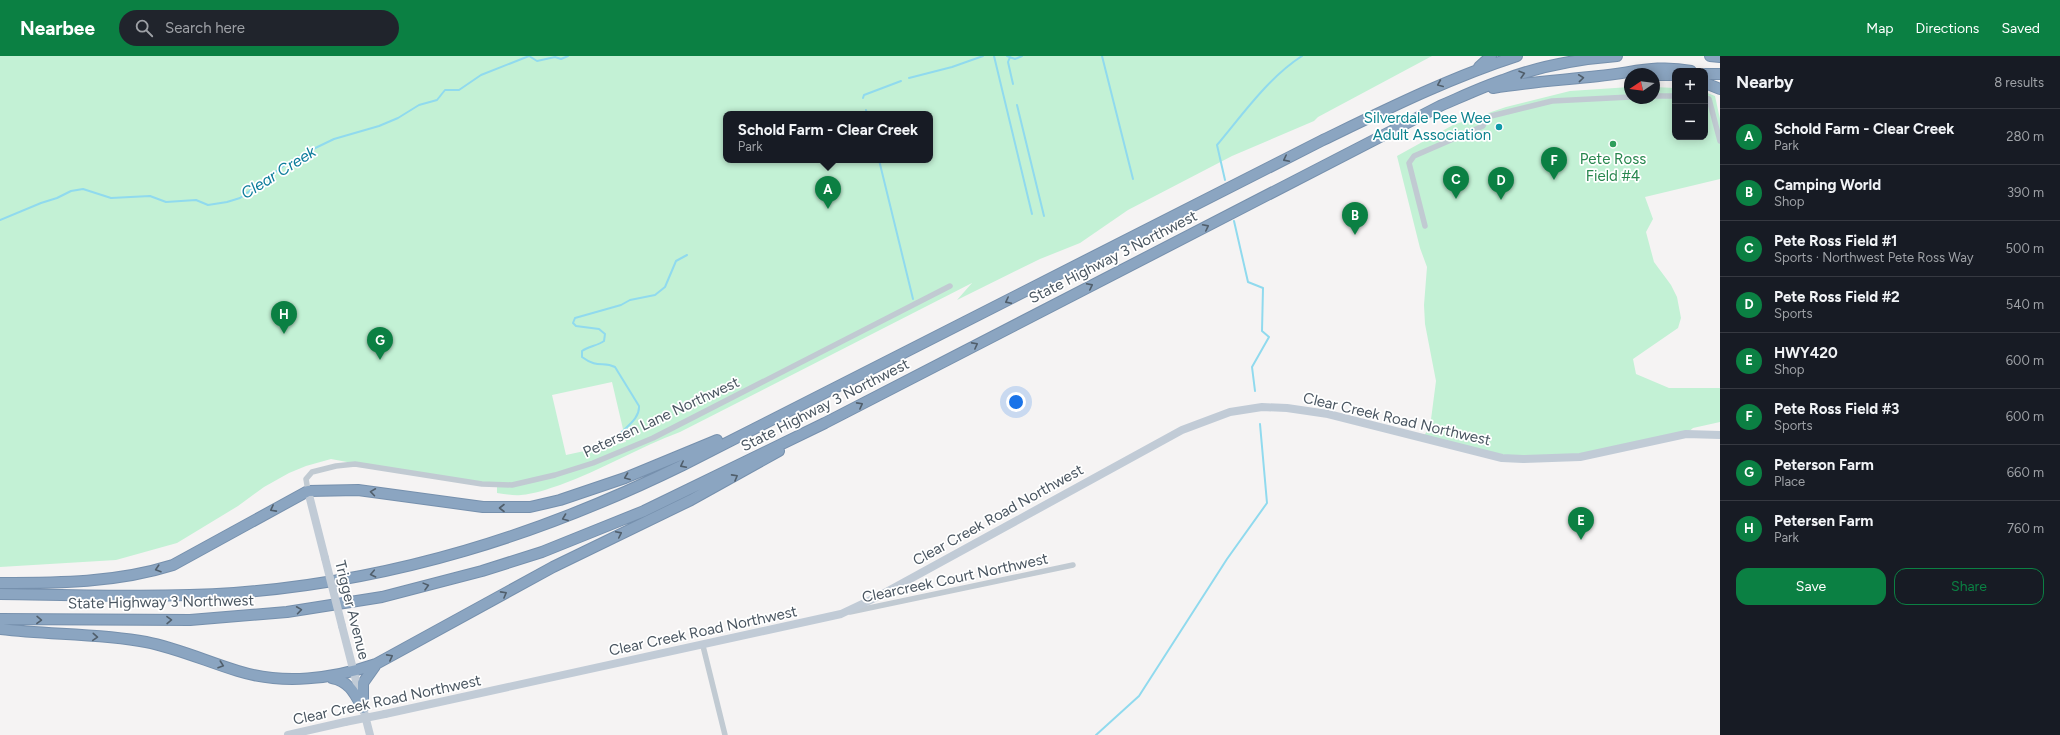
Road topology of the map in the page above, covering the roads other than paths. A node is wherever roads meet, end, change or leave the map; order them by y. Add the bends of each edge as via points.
1 (1491, 56) edge
2 (1517, 56) edge
3 (1617, 56) edge
4 (1710, 56) edge
5 (1720, 57) edge
6 (1677, 68) edge
7 (1476, 69) junction
8 (1708, 74) edge
9 (1720, 74) edge
10 (1606, 75) junction
11 (1624, 75) edge
12 (1660, 75) edge
13 (1672, 75) edge
14 (1708, 84) edge
15 (1720, 89) edge
16 (1473, 92) junction
17 (1660, 96) edge
18 (1672, 96) edge
19 (1624, 97) edge
20 (1708, 99) edge
21 (1720, 141) edge
22 (1424, 226) dead end
23 (950, 286) dead end
24 (780, 415) junction
25 (825, 424) junction
26 (1720, 435) edge
27 (308, 491) junction
28 (1073, 565) dead end
29 (0, 583) edge
30 (0, 594) edge
31 (841, 614) junction
32 (0, 619) edge
33 (0, 630) edge
34 (703, 646) junction
35 (376, 664) junction
36 (354, 672) junction
37 (330, 677) junction
38 (363, 708) junction
39 (288, 735) edge
40 (370, 735) edge
41 (725, 735) edge

1 - 7 highway
2 - 7 highway, State Highway 3 Northwest
16 -> 3 highway, State Highway 3 Northwest via 1530,71
4 - 5 highway
6 - 10 highway via 1657,67
7 -> 24 highway, State Highway 3 Northwest via 1321,141
8 - 9 highway
10 - 11 highway
16 -> 10 highway
12 - 13 highway
14 - 15 highway
25 -> 16 highway, State Highway 3 Northwest via 1433,110
17 - 18 street
19 - 22 street via 1552,101 1486,117 1484,126 1414,156 1409,163
20 - 21 street
23 - 27 street, Petersen Lane Northwest via 653,438 568,472 512,485 482,484 356,464 312,472 306,479
24 -> 27 highway via 624,478 541,505 493,508 358,490
24 -> 30 highway, State Highway 3 Northwest via 640,486 567,517 489,545 410,566 317,584 228,593
32 -> 25 highway, State Highway 3 Northwest via 154,620 234,617 349,603 402,593 512,562 601,530
35 -> 25 highway via 553,567 736,476
26 - 31 main road, Clear Creek Road Northwest via 1704,433 1674,436 1580,457 1508,459 1313,411 1274,407 1243,409 1182,430 879,596
27 -> 29 highway via 173,565 94,581
27 - 36 main road, Trigger Avenue, bridge
28 - 31 street, Clearcreek Court Northwest
31 - 34 main road, Clear Creek Road Northwest
33 -> 37 highway via 129,639 164,646 240,672 262,676
34 - 39 main road, Clear Creek Road Northwest, bridge
34 - 41 street
35 - 36 highway
35 - 38 highway via 363,683
36 - 37 highway
36 - 38 main road, Trigger Avenue
37 - 38 highway via 347,684
38 - 40 main road, Trigger Avenue

